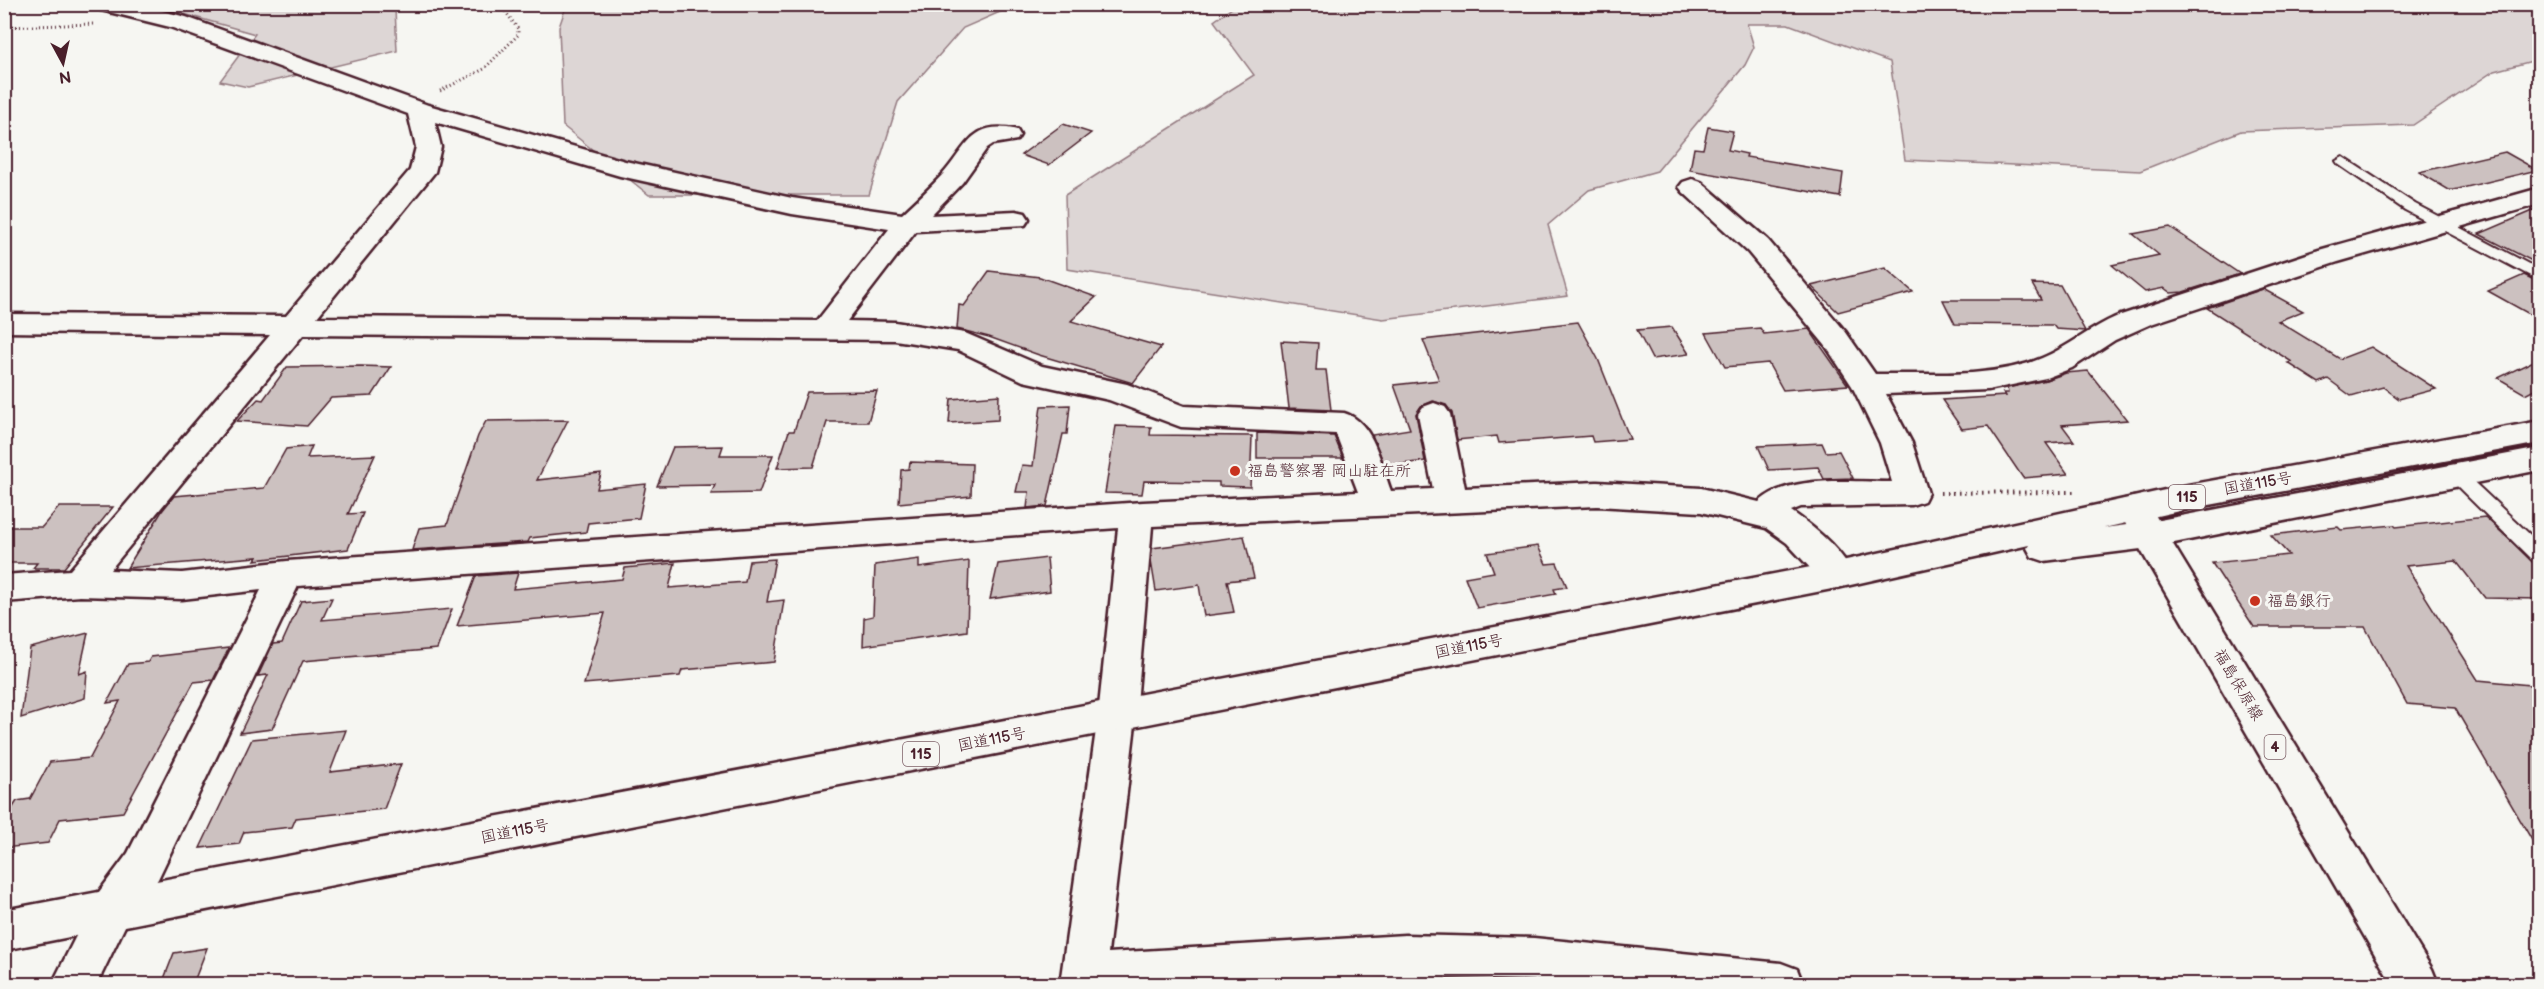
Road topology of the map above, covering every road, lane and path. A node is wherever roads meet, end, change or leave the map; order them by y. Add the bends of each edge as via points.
1 (105, 4) edge
2 (500, 4) edge
3 (419, 110) junction
4 (1008, 135) dead end
5 (2343, 161) dead end
6 (1692, 187) dead end
7 (2540, 196) edge
8 (1016, 219) dead end
9 (909, 222) junction
10 (2438, 222) junction
11 (2540, 276) edge
12 (4, 323) edge
13 (298, 324) junction
14 (825, 330) junction
15 (1866, 384) junction
16 (1434, 414) dead end
17 (2540, 432) edge
18 (2540, 459) edge
19 (2455, 474) junction
20 (1912, 493) junction
21 (2087, 494) dead end
22 (1451, 499) junction
23 (1378, 502) junction
24 (1136, 515) junction
25 (1766, 515) junction
26 (2142, 522) junction
27 (2540, 556) edge
28 (287, 574) junction
29 (1837, 575) junction
30 (80, 583) junction
31 (4, 589) edge
32 (1117, 716) junction
33 (111, 910) junction
34 (4, 930) edge
35 (1082, 980) edge
36 (74, 984) edge
37 (1781, 984) edge
38 (2416, 984) edge

1 - 3 main road via 178,22
2 - 3 path via 518,29 518,35 488,69 438,92
3 - 9 main road via 620,168 792,206
3 - 13 main road via 430,144 422,172
4 - 9 main road via 986,137 978,143 953,178
5 - 10 lane
6 - 15 main road via 1758,246 1835,338
7 - 10 main road
8 - 9 main road
9 - 14 main road
10 - 11 lane
10 - 15 main road via 2297,265 2105,333 2054,365 1965,382
12 - 13 main road
13 - 14 main road
13 - 30 main road
14 - 23 main road via 895,331 965,342 1034,374 1116,391 1181,416 1344,424 1353,433
15 - 20 main road via 1896,443
16 - 22 main road
17 - 26 main road, 国道115号 / 115 via 2188,497
18 - 19 main road, 国道115号 / 115
19 - 26 main road, 国道115号 / 115
19 - 27 lane
20 - 21 path
20 - 25 main road via 1798,495 1778,503
22 - 23 main road
22 - 25 main road via 1634,494 1701,500
23 - 24 main road
24 - 28 main road
24 - 32 main road
25 - 29 main road via 1799,534
26 - 29 main road, 国道115号 / 115
26 - 38 main road, 福島保原線 / 4
28 - 30 main road via 182,586
28 - 33 main road via 143,866
29 - 32 main road, 国道115号 / 115
30 - 31 main road
32 - 33 main road, 国道115号 / 115
32 - 35 main road
33 - 34 main road, 国道115号 / 115
33 - 36 main road
35 - 37 main road via 1405,956 1534,959

